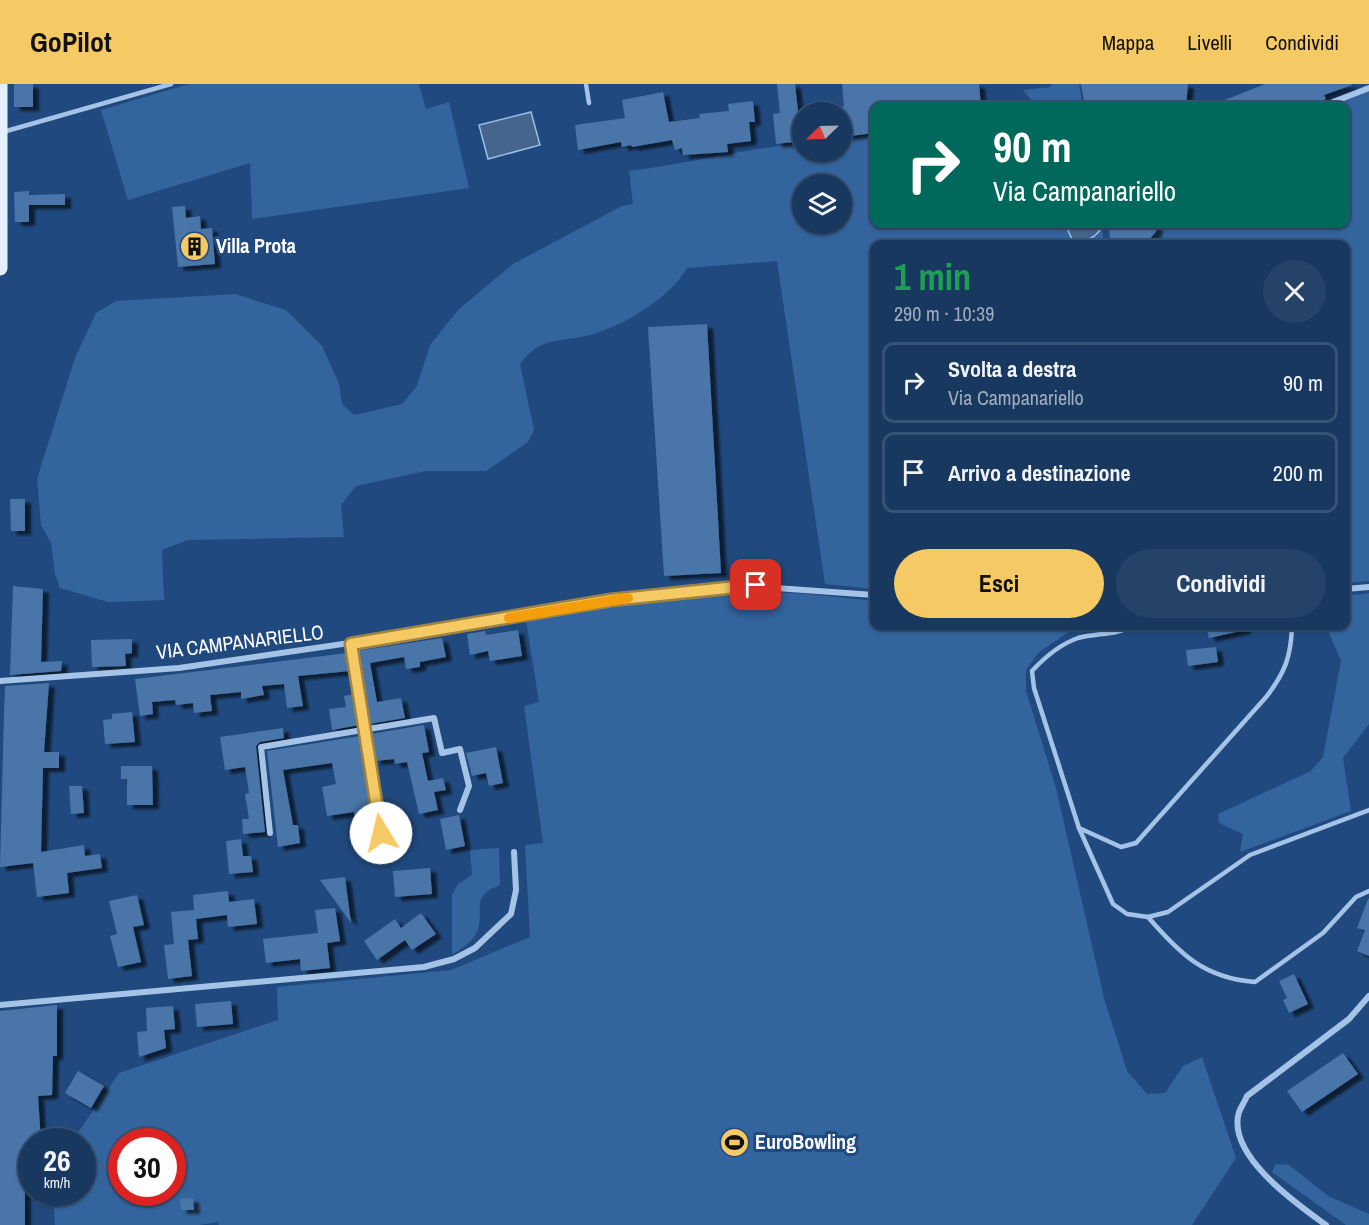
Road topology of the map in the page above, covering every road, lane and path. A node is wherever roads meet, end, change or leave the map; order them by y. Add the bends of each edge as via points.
1 (0, 84) edge
2 (171, 84) edge
3 (586, 84) edge
4 (1369, 88) edge
5 (1333, 102) edge
6 (589, 103) dead end
7 (1, 133) edge
8 (0, 268) edge
9 (1369, 587) edge
10 (1350, 589) edge
11 (870, 595) edge
12 (1125, 630) edge
13 (1292, 630) edge
14 (351, 644) junction
15 (0, 681) edge
16 (366, 731) junction
17 (460, 810) dead end
18 (1369, 810) edge
19 (1079, 828) junction
20 (270, 833) dead end
21 (381, 833) dead end
22 (514, 852) dead end
23 (1369, 891) edge
24 (1148, 917) junction
25 (1369, 996) edge
26 (0, 1005) edge
27 (1326, 1225) edge

1 - 7 main road
2 - 7 lane
3 - 6 lane
4 - 5 street
7 - 8 main road
9 - 10 street
11 - 14 street, VIA CAMPANARIELLO via 735,585 611,600
12 - 19 lane via 1077,639 1044,658 1032,671
13 - 19 lane via 1285,672 1136,843 1121,847
14 - 15 street, VIA CAMPANARIELLO via 179,668
14 - 16 street
16 - 17 street via 434,718 442,753 460,749 468,786
16 - 20 street via 261,747
16 - 21 street
18 - 24 lane via 1250,855 1168,912
19 - 24 lane via 1113,904 1127,914
22 - 26 street via 516,890 511,914 475,948 444,962 404,969
23 - 24 lane via 1356,897 1323,933 1255,982 1230,980 1201,968
25 - 27 street via 1349,1020 1247,1096 1238,1114 1239,1132 1255,1164

